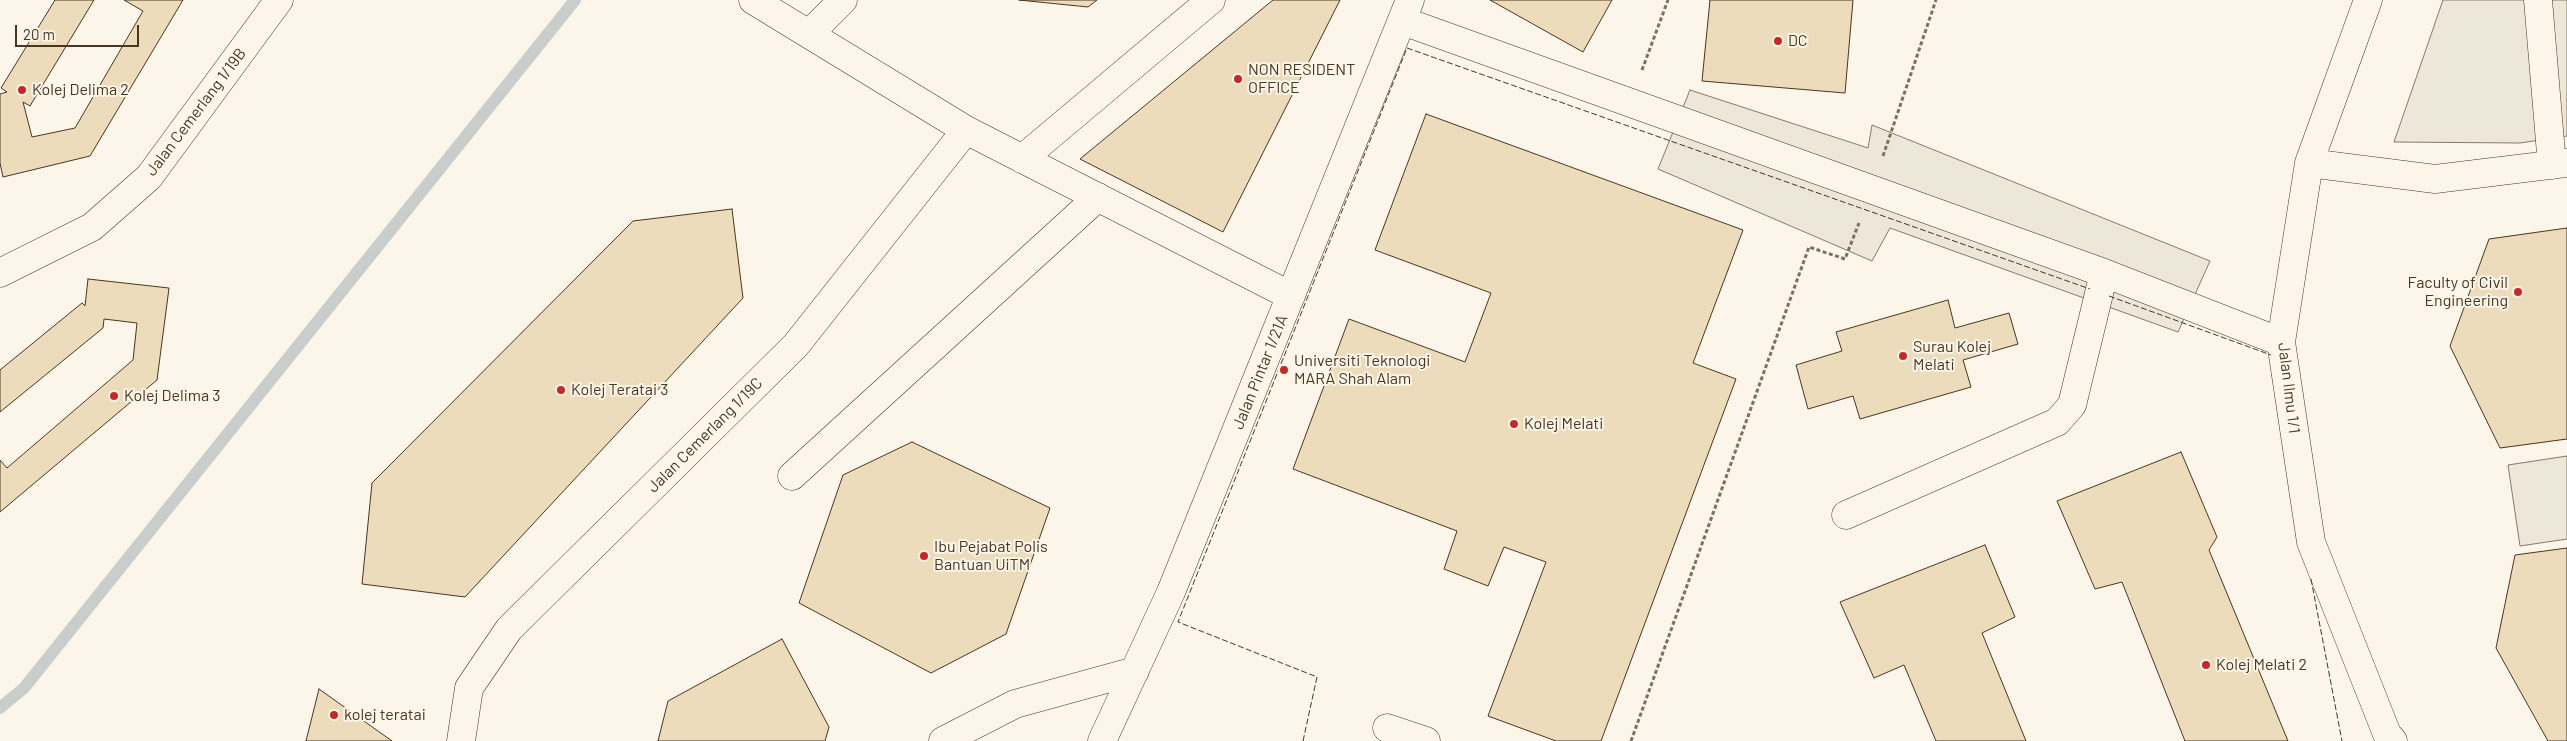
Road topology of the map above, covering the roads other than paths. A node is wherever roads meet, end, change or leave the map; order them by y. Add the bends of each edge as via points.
1 (279, 0) edge
2 (753, 0) edge
3 (844, 0) edge
4 (1211, 0) edge
5 (2368, 0) edge
6 (2538, 0) edge
7 (1407, 11) edge
8 (809, 34) junction
9 (966, 130) junction
10 (1022, 158) junction
11 (2309, 163) junction
12 (2559, 164) edge
13 (1098, 197) junction
14 (0, 273) edge
15 (2104, 273) junction
16 (1292, 296) junction
17 (2281, 342) junction
18 (792, 476) dead end
19 (1846, 515) dead end
20 (1135, 670) junction
21 (1388, 728) dead end
22 (461, 741) edge
23 (943, 741) edge
24 (1102, 741) edge
25 (1426, 741) edge
26 (2393, 741) edge

1 - 14 street, Jalan Cemerlang 1/19B via 149,177 92,227
2 - 8 street
3 - 8 street
4 - 10 street
5 - 11 street, Jalan Ilmu 1/1
6 - 12 street
7 - 15 street via 1629,103
7 - 16 street, Jalan Pintar 1/21A
8 - 9 street
9 - 10 street
9 - 22 street, Jalan Cemerlang 1/19C via 796,346 509,629 469,688
10 - 13 street
11 - 12 street via 2435,179
11 - 17 street, Jalan Ilmu 1/1
13 - 16 street
13 - 18 street
15 - 17 street
15 - 19 street via 2072,405 2057,422
16 - 20 street, Jalan Pintar 1/21A via 1172,592
17 - 26 street, Jalan Ilmu 1/1 via 2311,542
20 - 23 street via 1015,704
20 - 24 street, Jalan Pintar 1/21A
21 - 25 street

